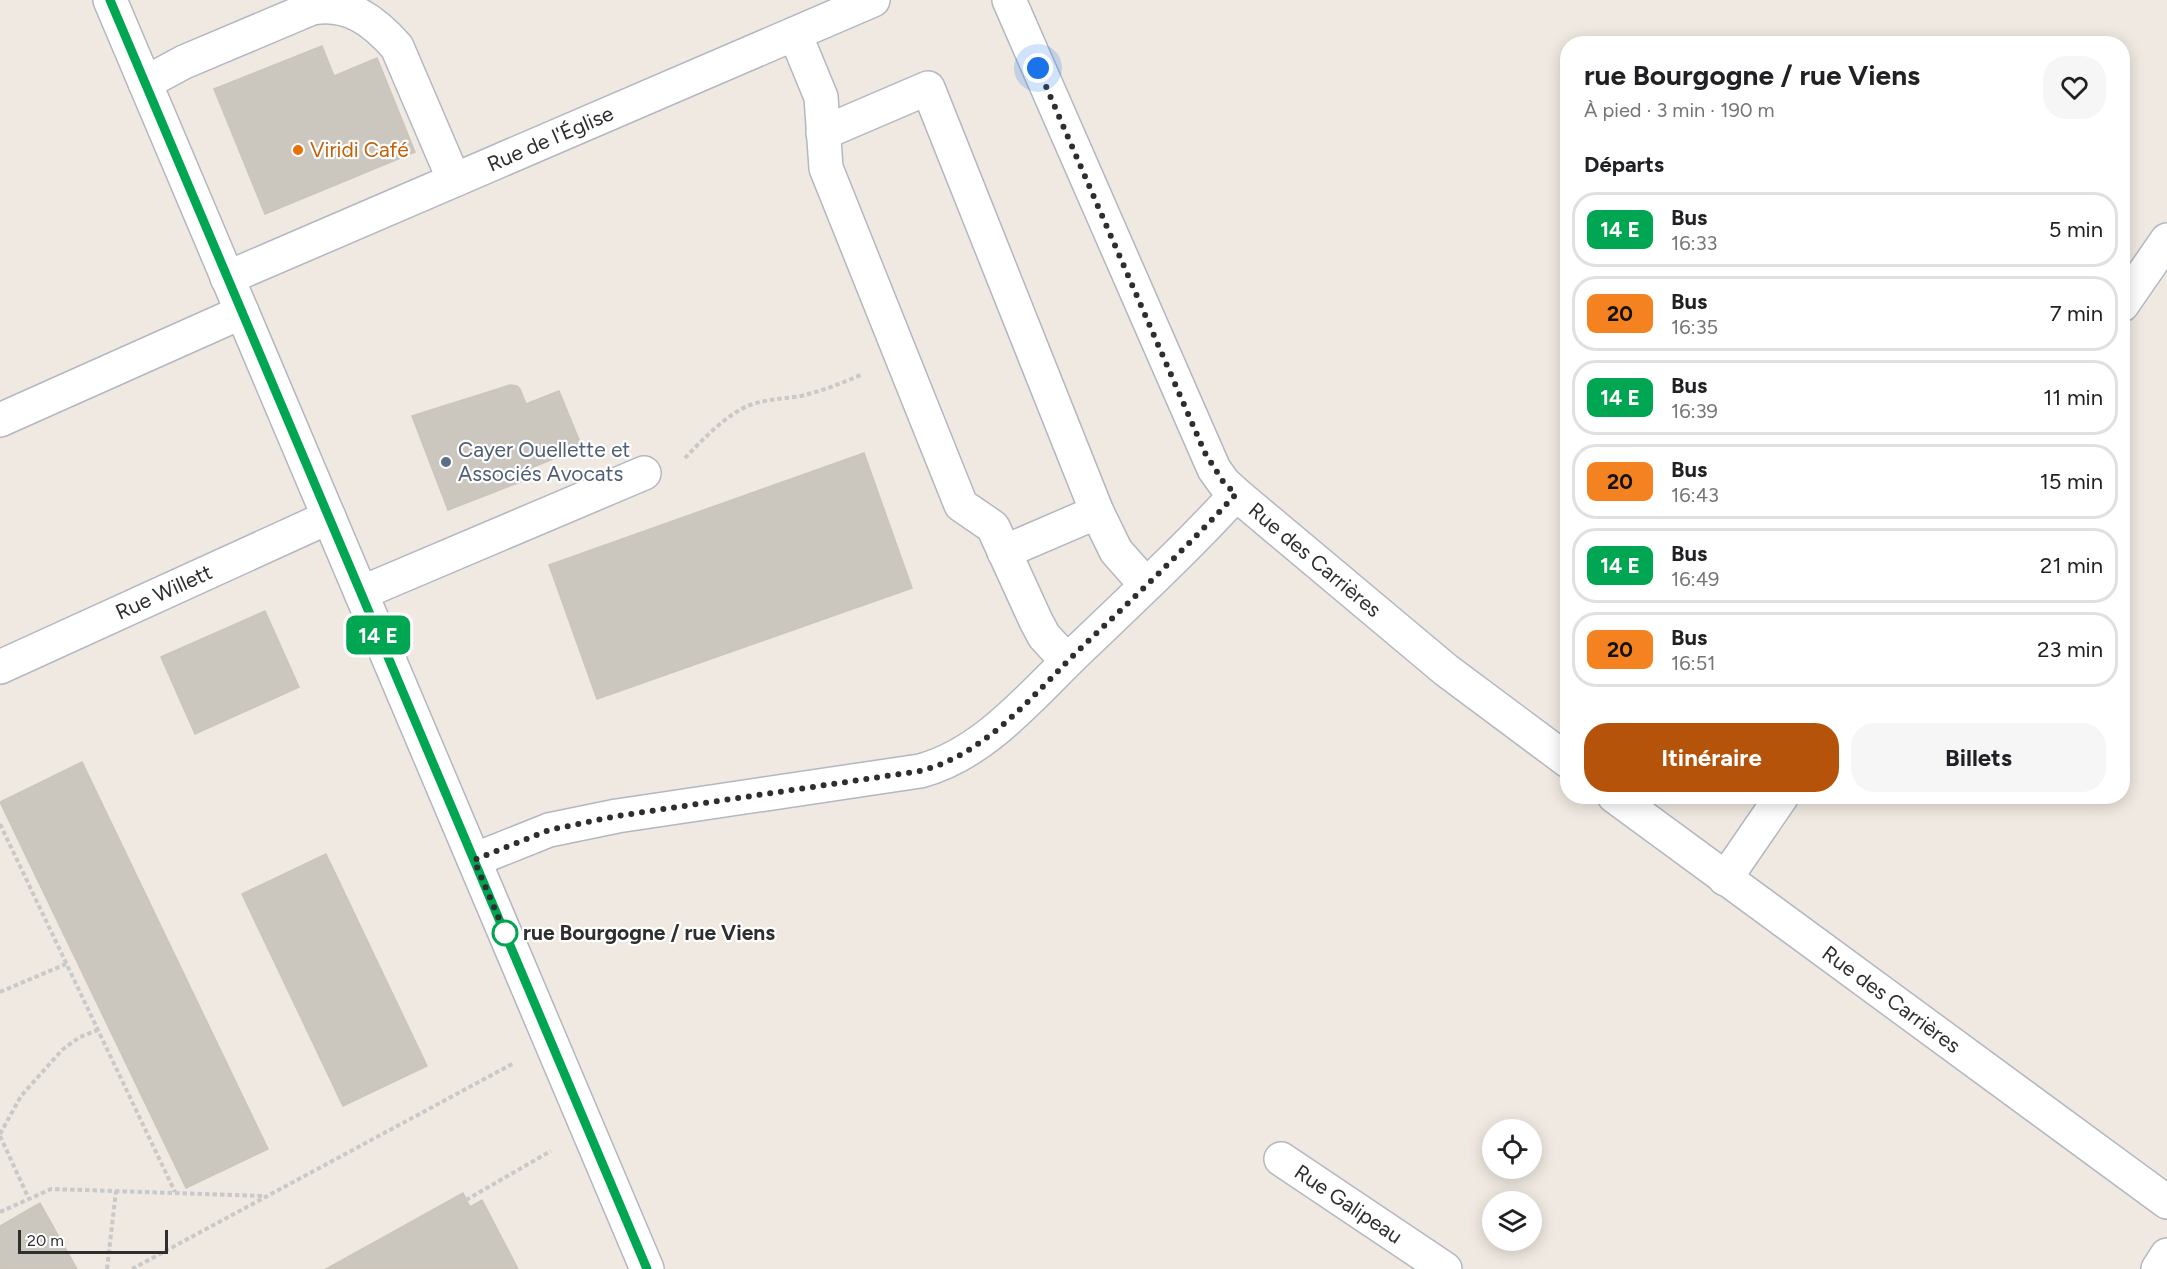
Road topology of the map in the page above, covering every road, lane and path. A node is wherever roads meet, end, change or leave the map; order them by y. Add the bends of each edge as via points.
1 (110, 0) edge
2 (873, 0) edge
3 (1009, 0) edge
4 (795, 33) junction
5 (145, 83) junction
6 (823, 133) junction
7 (454, 180) junction
8 (2167, 240) edge
9 (227, 278) junction
10 (2130, 293) edge
11 (242, 312) junction
12 (845, 382) dead end
13 (0, 420) edge
14 (681, 462) dead end
15 (644, 473) dead end
16 (1236, 494) junction
17 (1097, 512) junction
18 (329, 517) junction
19 (1004, 552) junction
20 (1146, 585) junction
21 (361, 593) junction
22 (3, 657) edge
23 (1067, 661) junction
24 (1560, 755) edge
25 (1625, 804) edge
26 (1777, 804) edge
27 (0, 824) edge
28 (474, 860) junction
29 (1725, 879) junction
30 (66, 964) junction
31 (0, 992) edge
32 (98, 1030) junction
33 (521, 1059) dead end
34 (0, 1135) edge
35 (559, 1146) dead end
36 (1281, 1159) dead end
37 (117, 1191) junction
38 (175, 1192) junction
39 (264, 1196) junction
40 (29, 1199) junction
41 (466, 1200) dead end
42 (2167, 1202) edge
43 (0, 1212) edge
44 (2167, 1256) edge
45 (107, 1269) edge
46 (132, 1269) edge
47 (647, 1269) edge
48 (1445, 1269) edge
49 (2158, 1269) edge

1 - 5 street
2 - 4 street, Rue de l'Église
3 - 16 street, Rue des Carrières via 1205,453
4 - 6 street via 821,98
4 - 7 street, Rue de l'Église
5 - 7 street via 184,62 312,9 327,5 346,9 370,20 396,47
5 - 9 street
6 - 17 street via 928,88
6 - 19 street via 826,168 961,505 993,527
7 - 9 street, Rue de l'Église
8 - 10 street
9 - 11 street
11 - 13 street
11 - 18 street
12 - 14 path via 814,393 747,405 717,426
15 - 21 street
16 - 20 street
16 - 24 street, Rue des Carrières via 1446,670
17 - 19 street
17 - 20 street via 1116,551
18 - 21 street
18 - 22 street, Rue Willett
19 - 23 street via 1044,636
20 - 23 street
21 - 28 street
23 - 28 street via 981,741 939,766 617,816 549,830
25 - 29 street, Rue des Carrières
26 - 29 street
27 - 30 path
28 - 47 street
29 - 42 street, Rue des Carrières
30 - 31 path
30 - 32 path
32 - 34 path via 80,1038 55,1058 21,1096
32 - 38 path
33 - 39 path
34 - 40 path
35 - 41 path
36 - 48 street, Rue Galipeau
37 - 38 path
37 - 40 path via 51,1190
37 - 45 path
38 - 39 path
39 - 46 path
40 - 43 path
44 - 49 street

